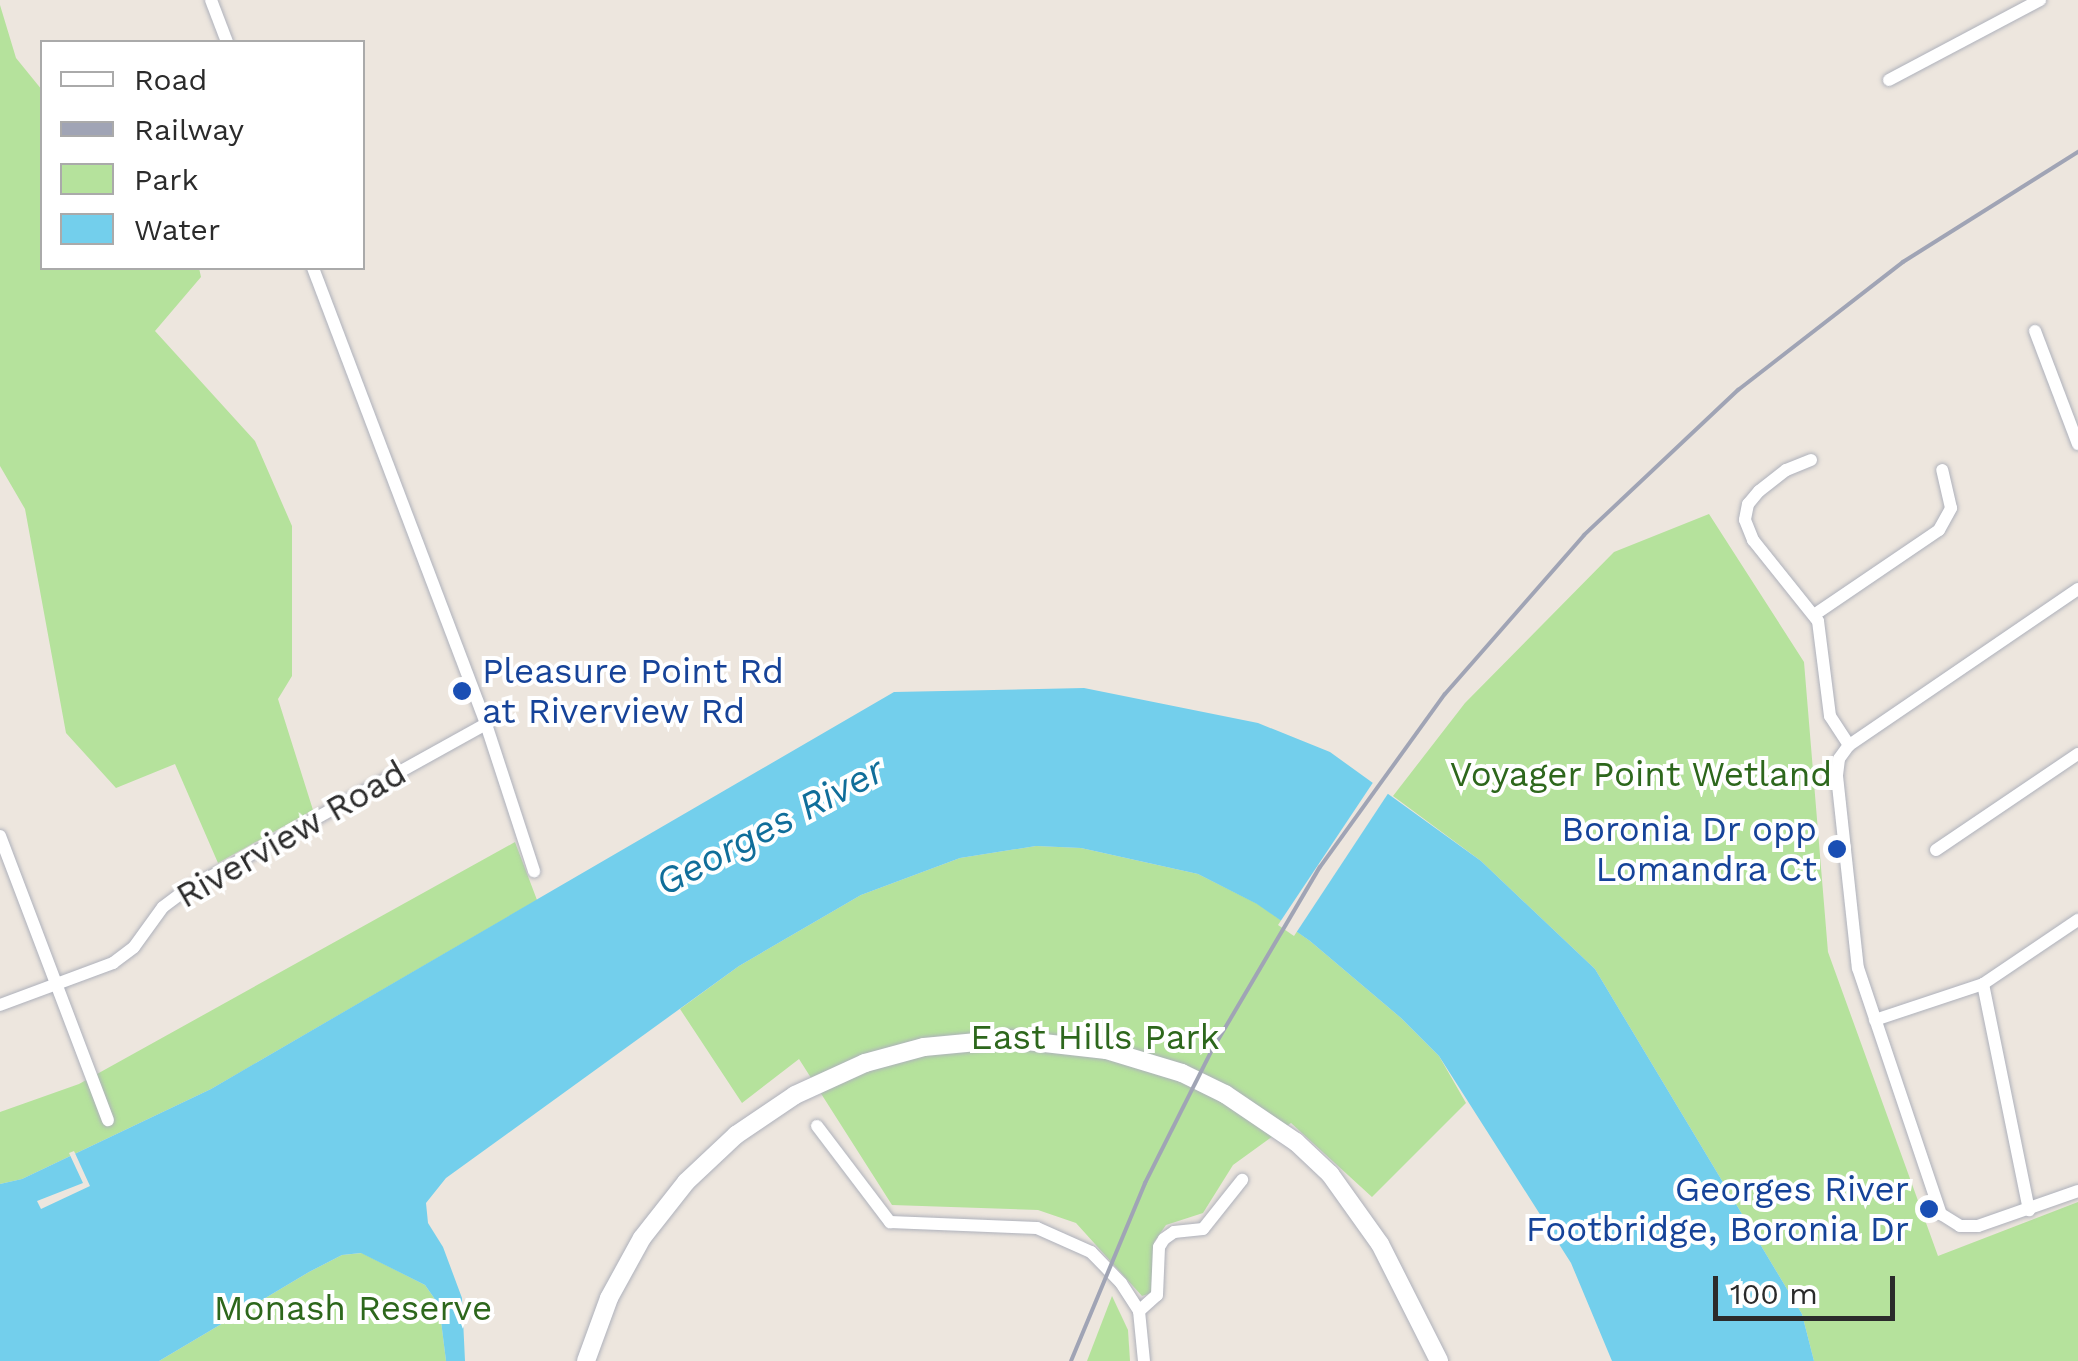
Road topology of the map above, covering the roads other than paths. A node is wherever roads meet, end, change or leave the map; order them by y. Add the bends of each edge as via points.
1 (211, 0) edge
2 (2040, 0) edge
3 (226, 40) edge
4 (1889, 80) dead end
5 (314, 270) edge
6 (2035, 331) dead end
7 (2075, 427) edge
8 (2078, 444) edge
9 (1812, 460) dead end
10 (1942, 470) dead end
11 (2078, 589) edge
12 (1814, 614) junction
13 (486, 724) junction
14 (1849, 744) junction
15 (2078, 754) edge
16 (0, 836) edge
17 (1936, 850) dead end
18 (534, 871) dead end
19 (2078, 920) edge
20 (56, 984) junction
21 (1983, 984) junction
22 (0, 1005) edge
23 (1875, 1020) junction
24 (108, 1120) dead end
25 (818, 1126) dead end
26 (1242, 1180) dead end
27 (2078, 1191) edge
28 (2029, 1210) junction
29 (1139, 1311) junction
30 (586, 1361) edge
31 (1144, 1361) edge
32 (1438, 1361) edge

1 - 3 street
2 - 4 street
5 - 13 street
6 - 7 street
7 - 8 street
9 - 12 street via 1759,491 1745,520 1752,540
10 - 12 street via 1950,508 1945,523
11 - 14 street
12 - 14 street via 1822,630 1832,723
13 - 18 street
13 - 20 street, Riverview Road via 183,892 121,958
14 - 23 street via 1837,776 1857,961
15 - 17 street
16 - 20 street
19 - 21 street
20 - 22 street, Riverview Road
20 - 24 street
21 - 23 street
21 - 28 street
23 - 28 street via 1947,1220 1978,1226
25 - 29 street via 890,1222 1052,1232 1091,1252
26 - 29 street via 1208,1226 1170,1233 1161,1242 1157,1295
27 - 28 street
29 - 31 street
30 - 32 main road via 633,1252 686,1182 770,1110 864,1063 924,1047 1025,1039 1089,1046 1208,1084 1307,1151 1395,1270

